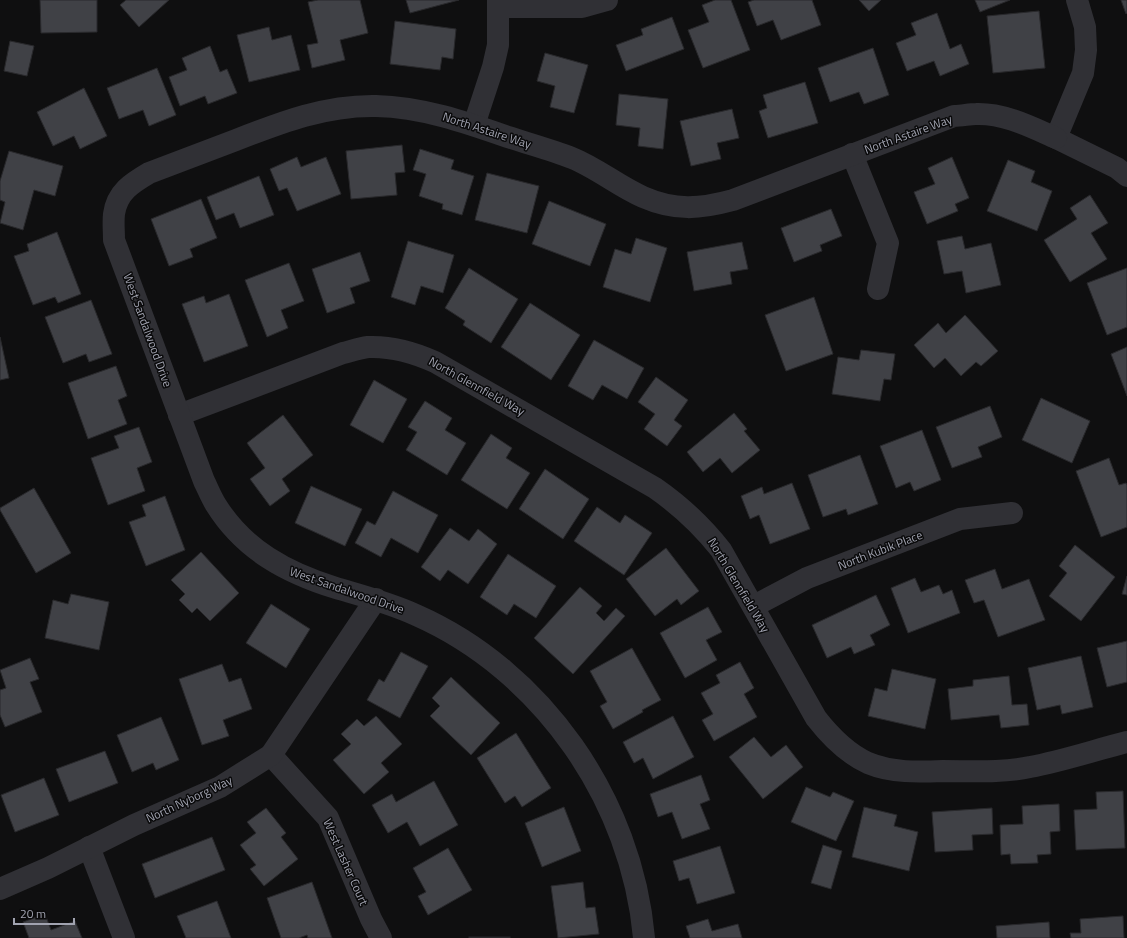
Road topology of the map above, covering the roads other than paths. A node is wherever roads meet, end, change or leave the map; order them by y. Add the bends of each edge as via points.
1 (607, 0) edge
2 (1077, 0) edge
3 (498, 4) edge
4 (474, 125) junction
5 (1056, 138) junction
6 (852, 154) junction
7 (1127, 176) edge
8 (119, 197) joint
9 (878, 289) dead end
10 (179, 415) junction
11 (1012, 513) dead end
12 (376, 599) junction
13 (754, 606) junction
14 (1127, 742) edge
15 (271, 755) junction
16 (90, 847) junction
17 (0, 889) edge
18 (124, 938) edge
19 (381, 938) edge
20 (644, 938) edge

1 - 3 street via 582,7
2 - 5 street via 1085,27 1083,73
3 - 4 street via 498,45
4 - 6 street, North Astaire Way via 573,158 642,197 687,208 733,200
4 - 8 street, North Astaire Way via 419,110 377,106 328,110 280,122 150,173 131,184
5 - 6 street, North Astaire Way via 1008,119 977,114 954,116
5 - 7 street, North Astaire Way via 1117,168
6 - 9 street, North Astaire Way via 888,243
8 - 10 street, West Sandalwood Drive via 114,214 114,240
10 - 12 street, West Sandalwood Drive via 216,505 247,543 286,569 334,588
10 - 13 street, North Glennfield Way via 343,353 366,347 414,352 449,369 674,501 707,532 721,550
11 - 13 street, North Kubik Place via 960,519 807,578
12 - 15 street, North Nyborg Way
12 - 20 street, West Sandalwood Drive via 417,615 455,635 491,660 524,688 554,720 580,755 602,792 620,833 634,874
13 - 14 street, North Glennfield Way via 816,718 830,736 848,752 868,763 890,770 914,772 1006,770 1053,762
15 - 16 street, North Nyborg Way via 220,787 134,824
15 - 19 street, West Lasher Court via 328,818
16 - 17 street, North Nyborg Way
16 - 18 street

